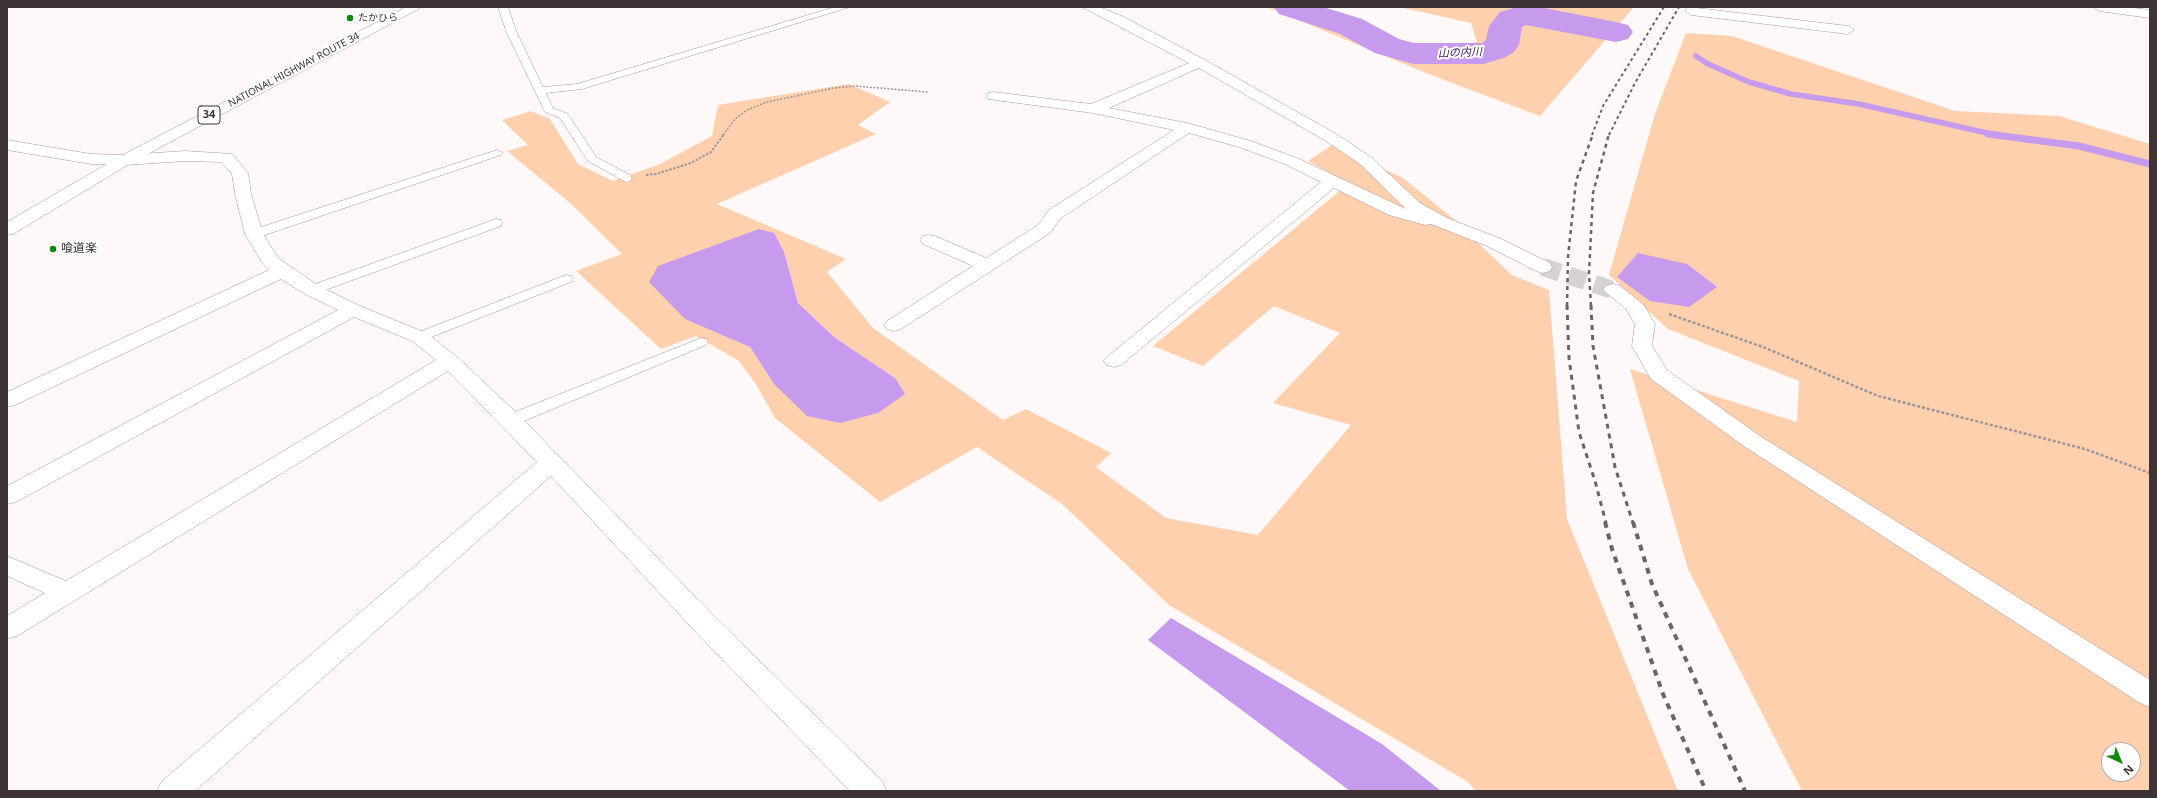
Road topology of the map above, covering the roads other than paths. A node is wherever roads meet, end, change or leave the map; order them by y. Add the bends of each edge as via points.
1 (392, 7) edge
2 (416, 7) edge
3 (503, 7) edge
4 (845, 7) edge
5 (1088, 7) edge
6 (1694, 7) edge
7 (2099, 7) edge
8 (2150, 14) edge
9 (1848, 30) dead end
10 (346, 42) junction
11 (1200, 63) junction
12 (538, 90) junction
13 (993, 96) dead end
14 (1093, 109) junction
15 (1187, 128) junction
16 (7, 145) edge
17 (497, 153) dead end
18 (125, 160) junction
19 (626, 178) road end
20 (1333, 181) junction
21 (1441, 222) junction
22 (496, 223) dead end
23 (7, 230) edge
24 (254, 234) junction
25 (928, 240) dead end
26 (987, 265) junction
27 (1543, 267) tunnel mouth
28 (282, 271) junction
29 (566, 279) dead end
30 (312, 290) junction
31 (1613, 290) tunnel mouth
32 (353, 310) junction
33 (894, 325) dead end
34 (420, 337) junction
35 (701, 342) dead end
36 (450, 361) junction
37 (1114, 361) dead end
38 (7, 400) edge
39 (511, 420) junction
40 (552, 462) junction
41 (7, 496) edge
42 (7, 565) edge
43 (66, 592) junction
44 (7, 629) edge
45 (2150, 695) edge
46 (173, 791) edge
47 (871, 791) edge

1 - 10 main road
2 - 10 main road, NATIONAL HIGHWAY ROUTE 34 / 34
3 - 12 lane
4 - 12 lane via 578,87
5 - 11 main road via 1117,19
6 - 9 main road via 1691,11
7 - 8 main road
10 - 18 main road, NATIONAL HIGHWAY ROUTE 34 / 34
11 - 14 main road
11 - 21 main road via 1332,138 1366,161 1414,207
12 - 19 lane via 549,110 564,116 592,159
13 - 14 main road
14 - 15 main road
15 - 20 main road via 1245,144 1291,161
15 - 26 main road via 1055,214 1044,229
16 - 18 main road via 91,159
17 - 24 lane
18 - 23 main road, NATIONAL HIGHWAY ROUTE 34 / 34
18 - 24 main road via 185,156 226,158 240,173
20 - 21 main road via 1395,211
20 - 37 main road
21 - 27 main road via 1493,242
22 - 30 lane
24 - 28 main road via 271,262
25 - 26 main road
26 - 33 main road
28 - 30 main road
28 - 38 main road
29 - 34 lane
30 - 32 main road
31 - 45 main road via 1634,305 1646,324 1642,346 1659,374 1752,441
32 - 34 main road
32 - 41 main road
34 - 36 main road
35 - 39 lane
36 - 39 main road
36 - 43 main road
39 - 40 main road
40 - 46 main road
40 - 47 main road via 704,622
42 - 43 main road
43 - 44 main road

